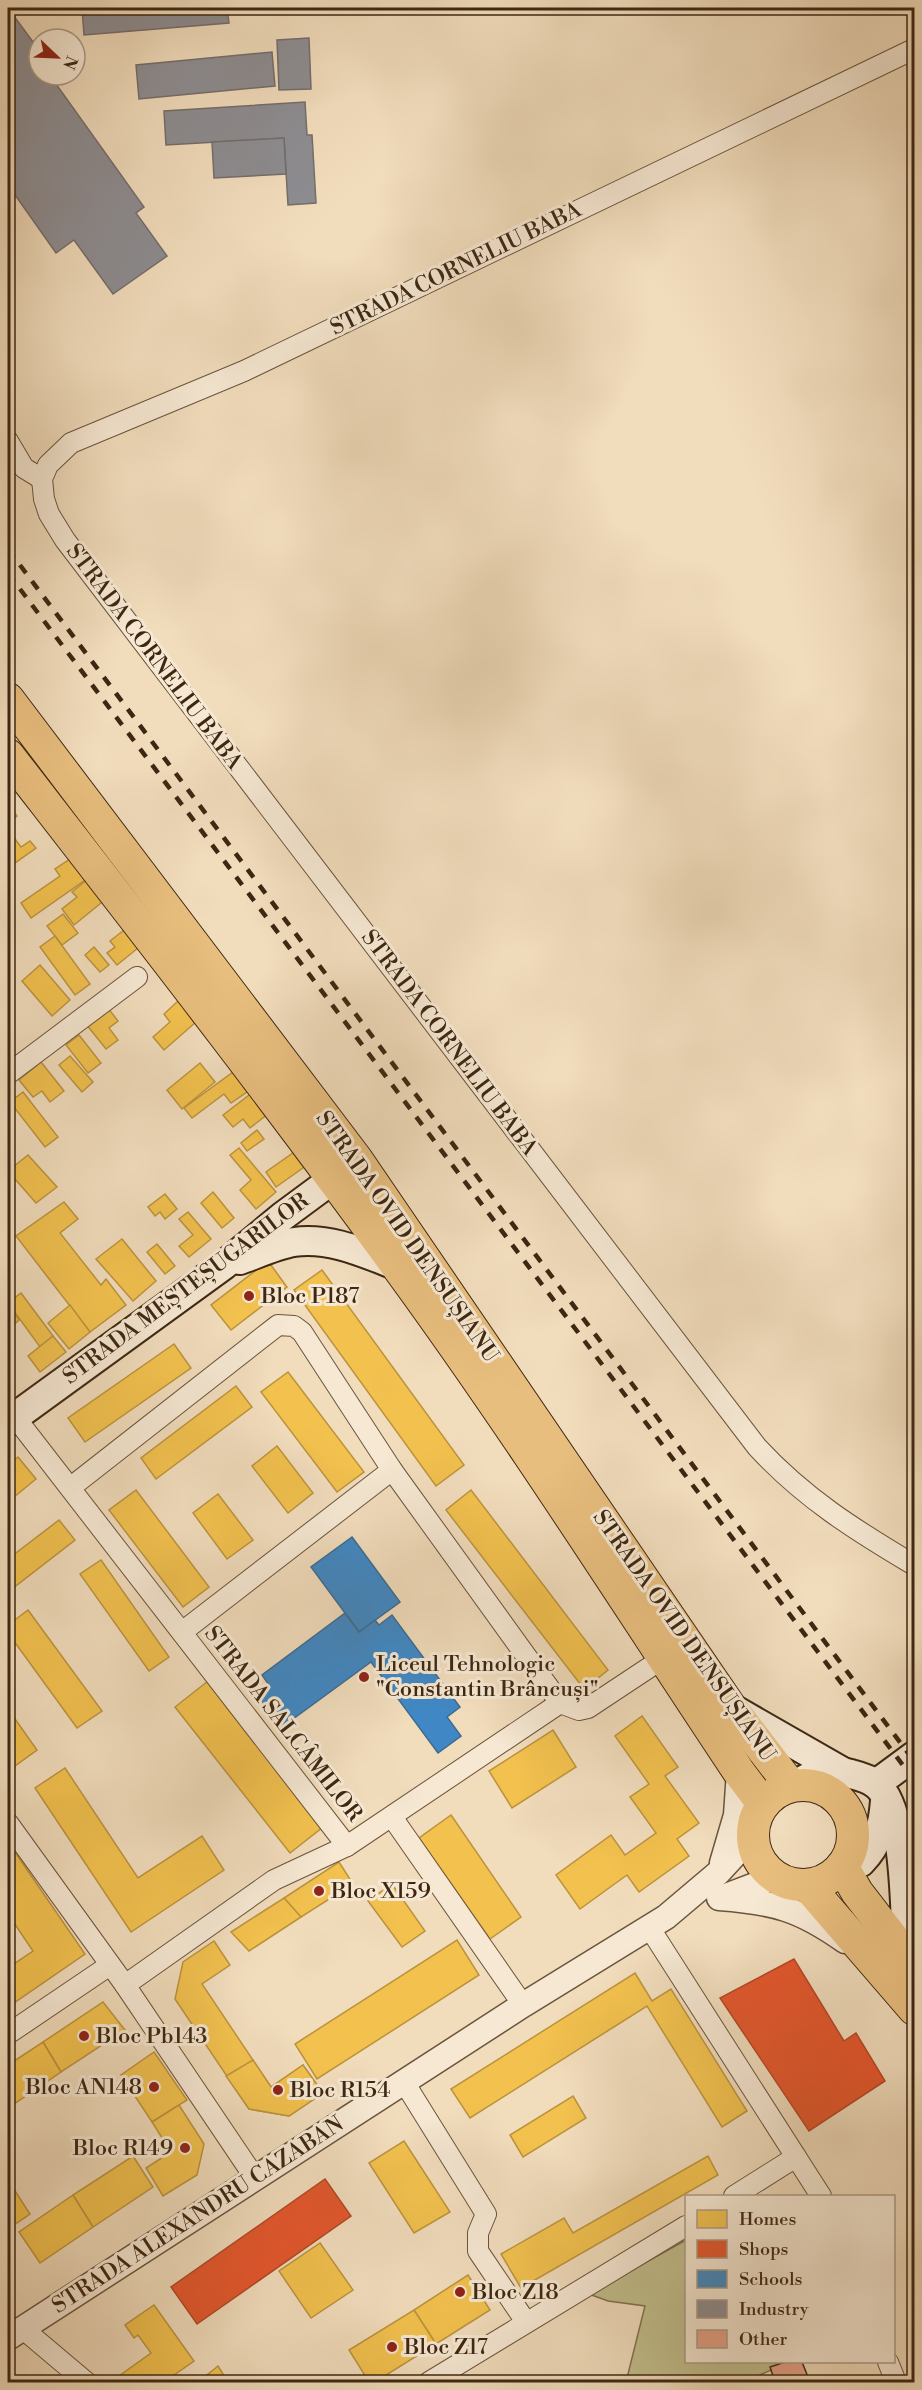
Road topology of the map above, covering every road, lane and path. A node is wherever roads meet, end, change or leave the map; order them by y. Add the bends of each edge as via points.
1 (915, 49) edge
2 (8, 441) edge
3 (42, 479) junction
4 (8, 699) edge
5 (8, 755) edge
6 (137, 977) dead end
7 (8, 1074) edge
8 (357, 1160) junction
9 (333, 1179) junction
10 (224, 1265) junction
11 (398, 1266) junction
12 (11, 1419) edge
13 (392, 1470) junction
14 (71, 1487) junction
15 (915, 1565) edge
16 (182, 1632) junction
17 (665, 1657) junction
18 (560, 1703) junction
19 (731, 1708) junction
20 (915, 1756) edge
21 (841, 1771) junction
22 (739, 1772) junction
23 (793, 1785) junction
24 (881, 1790) junction
25 (764, 1804) junction
26 (392, 1817) junction
27 (8, 1823) edge
28 (753, 1835) junction
29 (347, 1846) junction
30 (843, 1865) junction
31 (718, 1873) junction
32 (776, 1877) junction
33 (807, 1884) junction
34 (719, 1898) junction
35 (683, 1905) junction
36 (649, 1927) junction
37 (911, 1961) edge
38 (877, 1964) junction
39 (110, 1965) junction
40 (125, 1985) junction
41 (523, 2005) junction
42 (915, 2009) edge
43 (8, 2034) edge
44 (404, 2082) junction
45 (796, 2157) junction
46 (255, 2178) junction
47 (736, 2195) edge
48 (820, 2195) edge
49 (685, 2227) edge
50 (526, 2322) junction
51 (15, 2333) edge
52 (889, 2363) edge
53 (86, 2382) edge
54 (429, 2382) edge
55 (896, 2382) edge

1 - 3 street, STRADA CORNELIU BABA via 244,371 71,443 48,465
2 - 3 street via 24,468
3 - 15 street, STRADA CORNELIU BABA via 49,514 65,540 756,1447 786,1479 820,1506
4 - 8 main road, STRADA OVID DENSUȘIANU
5 - 9 main road, STRADA OVID DENSUȘIANU
6 - 7 street
8 - 9 main road, STRADA MEȘTEȘUGARILOR
8 - 19 main road, STRADA OVID DENSUȘIANU
9 - 10 main road, STRADA MEȘTEȘUGARILOR
9 - 11 main road, STRADA OVID DENSUȘIANU
10 - 11 main road, STRADA OVID DENSUȘIANU via 292,1242 316,1241 342,1245
10 - 12 main road, STRADA MEȘTEȘUGARILOR
11 - 17 main road, STRADA OVID DENSUȘIANU
12 - 14 street, STRADA MEȘTEȘUGARILOR
13 - 14 street via 302,1332 286,1324 278,1325
13 - 16 street
13 - 18 street
14 - 16 street, STRADA MEȘTEȘUGARILOR
16 - 29 street, STRADA SALCÂMILOR
17 - 18 street, STRADA OVID DENSUȘIANU via 588,1708 579,1710
17 - 22 main road, STRADA OVID DENSUȘIANU
18 - 26 street, STRADA SALCÂMILOR
19 - 21 main road
19 - 23 main road, STRADA OVID DENSUȘIANU
20 - 24 main road
21 - 23 main road via 813,1773
21 - 24 main road
22 - 25 main road, STRADA OVID DENSUȘIANU
22 - 31 street via 736,1815
23 - 25 main road via 776,1792
23 - 30 main road via 820,1788 845,1808 853,1839
24 - 30 main road via 883,1822 871,1851 861,1862
24 - 37 main road via 901,1845
25 - 28 main road via 755,1818
26 - 29 street, STRADA SALCÂMILOR
26 - 41 street
27 - 39 street
28 - 31 street, STRADA ALEXANDRU CAZABAN
28 - 32 main road via 755,1851 763,1866
29 - 40 street, STRADA SALCÂMILOR via 274,1880
30 - 33 main road via 832,1875
30 - 37 main road via 857,1892
31 - 35 street, STRADA ALEXANDRU CAZABAN
32 - 33 main road
32 - 34 street, STRADA ALEXANDRU CAZABAN
33 - 38 main road
34 - 35 street, STRADA ALEXANDRU CAZABAN
34 - 38 street via 768,1903 803,1914
35 - 36 street, STRADA ALEXANDRU CAZABAN
36 - 41 street, STRADA ALEXANDRU CAZABAN
36 - 45 street
38 - 42 main road
39 - 40 street
39 - 43 street
40 - 46 street
41 - 44 street, STRADA ALEXANDRU CAZABAN
44 - 46 street, STRADA ALEXANDRU CAZABAN
44 - 50 street via 486,2214 478,2233 477,2251
45 - 47 street
45 - 48 street
46 - 51 street, STRADA ALEXANDRU CAZABAN
49 - 50 street
50 - 54 street
51 - 53 street, STRADA ALEXANDRU CAZABAN
52 - 55 street

